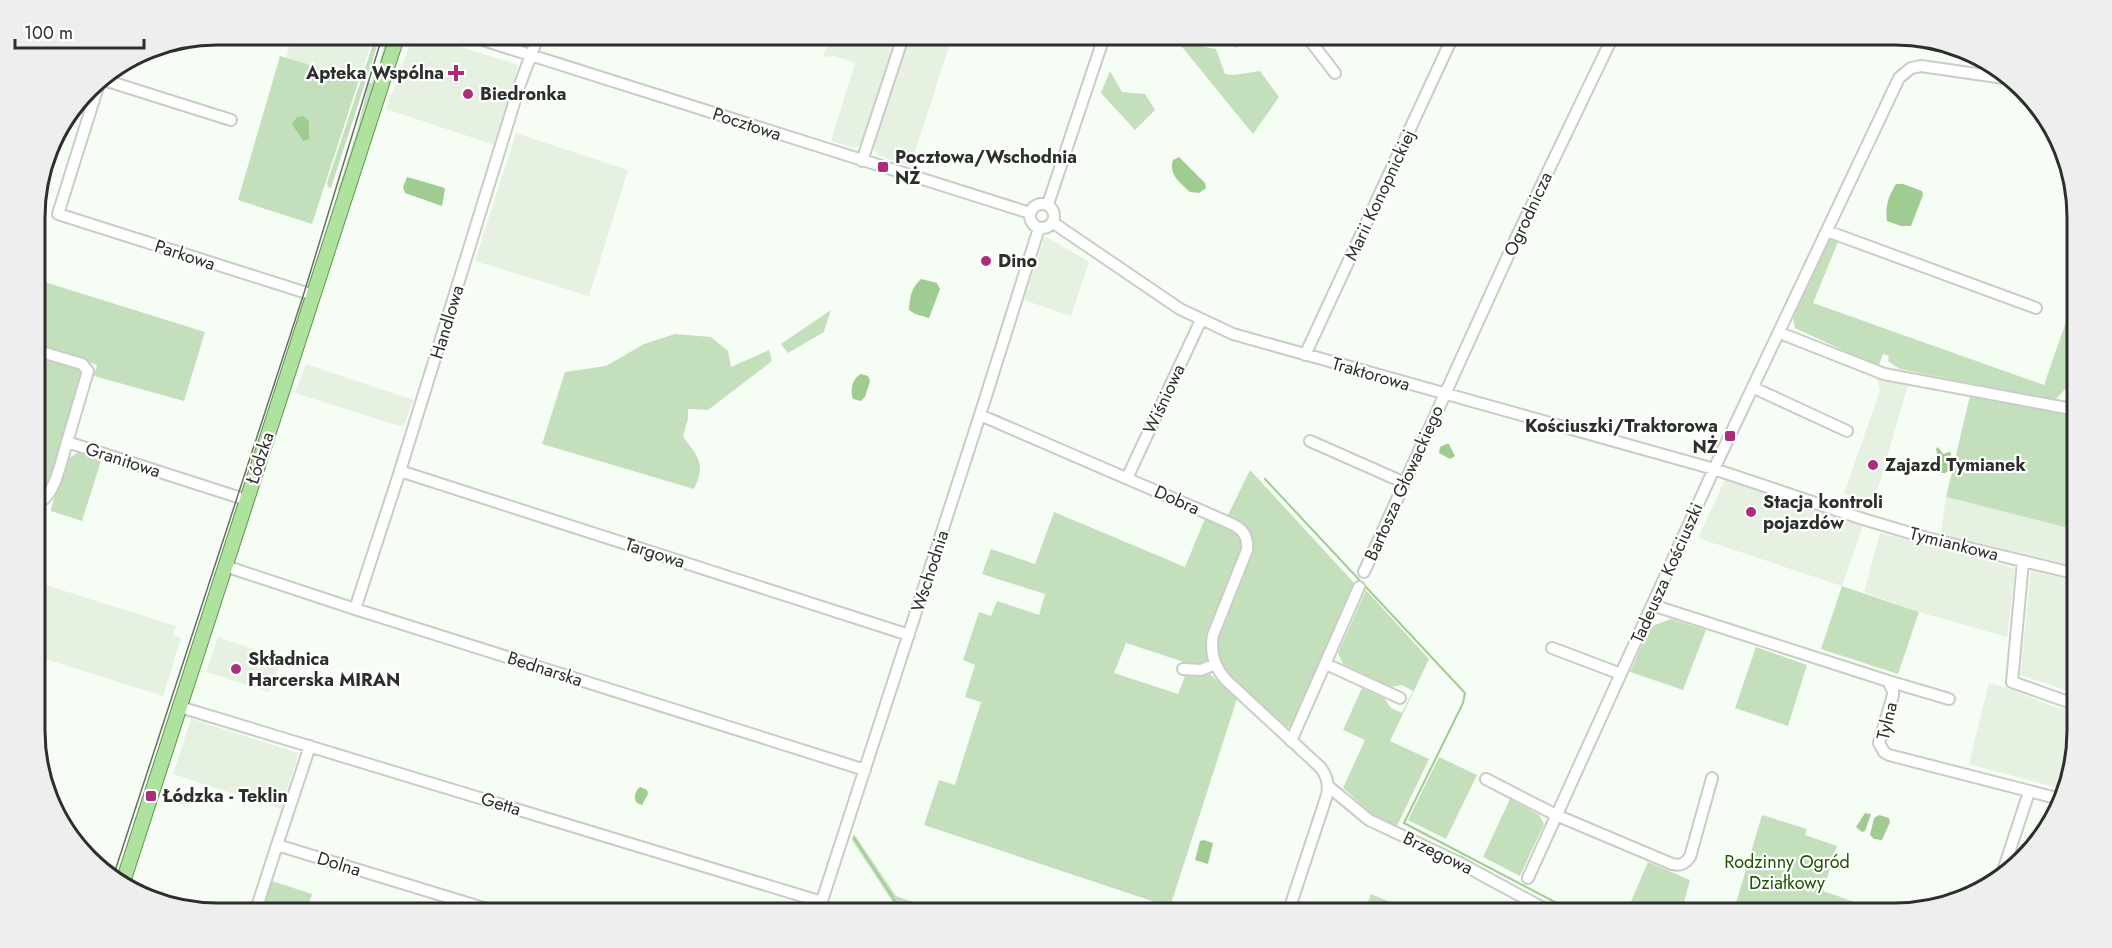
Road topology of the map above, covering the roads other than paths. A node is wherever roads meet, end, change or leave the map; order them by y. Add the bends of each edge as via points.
1 (394, 45) edge
2 (499, 45) edge
3 (535, 45) edge
4 (900, 45) edge
5 (1101, 45) edge
6 (1313, 45) edge
7 (1449, 45) edge
8 (1609, 45) edge
9 (531, 55) junction
10 (1335, 73) dead end
11 (1995, 77) edge
12 (111, 81) edge
13 (95, 96) edge
14 (231, 120) dead end
15 (862, 161) junction
16 (1048, 204) junction
17 (1030, 213) junction
18 (1052, 222) junction
19 (1039, 228) junction
20 (1827, 231) junction
21 (313, 295) junction
22 (2036, 308) dead end
23 (1201, 321) junction
24 (1780, 333) junction
25 (45, 353) edge
26 (1305, 355) junction
27 (1754, 388) junction
28 (1444, 395) junction
29 (2067, 408) edge
30 (980, 415) junction
31 (1847, 431) dead end
32 (1310, 441) dead end
33 (67, 442) junction
34 (1714, 469) junction
35 (400, 471) junction
36 (1127, 478) junction
37 (1405, 483) junction
38 (45, 498) edge
39 (247, 500) junction
40 (2023, 561) junction
41 (225, 566) junction
42 (1364, 572) dead end
43 (2067, 572) edge
44 (1359, 587) dead end
45 (1652, 605) junction
46 (355, 609) junction
47 (909, 635) junction
48 (1552, 648) dead end
49 (1215, 664) junction
50 (1326, 664) junction
51 (1183, 669) dead end
52 (1621, 674) junction
53 (1888, 681) junction
54 (1400, 698) dead end
55 (1949, 699) dead end
56 (2067, 701) edge
57 (180, 707) junction
58 (1292, 741) junction
59 (310, 746) junction
60 (865, 770) junction
61 (1712, 778) dead end
62 (1486, 779) dead end
63 (1328, 786) junction
64 (2029, 792) junction
65 (2054, 798) edge
66 (1556, 815) junction
67 (277, 845) junction
68 (2006, 863) edge
69 (125, 876) edge
70 (1528, 878) dead end
71 (259, 903) edge
72 (464, 903) edge
73 (804, 903) edge
74 (822, 903) edge
75 (1291, 903) edge
76 (1534, 903) edge

1 - 21 main road, Łódzka
2 - 9 street, Pocztowa
3 - 9 street, Handlowa
4 - 15 street
5 - 16 street
6 - 10 street
7 - 26 street, Marii Konopnickiej
8 - 28 street, Ogrodnicza
9 - 15 street, Pocztowa
9 - 35 street, Handlowa
11 - 20 street, Tadeusza Kościuszki via 1921,66 1911,68 1899,78
12 - 14 street
13 - 21 street, Parkowa via 58,214
15 - 17 street, Pocztowa
16 - 17 street via 1036,205
16 - 18 street via 1053,212
17 - 19 street via 1031,222
18 - 19 street
18 - 23 street, Traktorowa
19 - 30 street, Wschodnia
20 - 22 street
20 - 24 street, Tadeusza Kościuszki
21 - 39 main road, Łódzka
23 - 26 street, Traktorowa
23 - 36 street, Wiśniowa
24 - 27 street, Tadeusza Kościuszki
24 - 29 street via 1884,374
25 - 33 street via 82,364 88,371
26 - 28 street, Traktorowa
27 - 31 street
27 - 34 street, Tadeusza Kościuszki
28 - 34 street, Traktorowa
28 - 37 street, Bartosza Głowackiego
30 - 36 street, Dobra
30 - 47 street, Wschodnia
32 - 37 street
33 - 38 street, Granitowa
33 - 39 street, Granitowa
34 - 40 street, Tymiankowa via 1905,531
34 - 45 street, Tadeusza Kościuszki
35 - 46 street, Handlowa
35 - 47 street, Targowa
36 - 49 street, Dobra via 1238,527 1246,536 1243,562 1213,635
37 - 42 street, Bartosza Głowackiego
39 - 41 main road, Łódzka
40 - 43 street, Tymiankowa
40 - 56 street, Tymiankowa via 2012,682
41 - 46 street, Bednarska
41 - 57 main road, Łódzka
44 - 50 street
45 - 52 street, Tadeusza Kościuszki
45 - 53 street, Tylna
46 - 60 street, Bednarska
47 - 60 street, Wschodnia
48 - 52 street
49 - 51 street via 1201,670
49 - 58 street via 1226,680
50 - 54 street
50 - 58 street
52 - 66 street, Tadeusza Kościuszki
53 - 55 street
53 - 64 street, Tylna via 1893,690 1879,739 1884,752
57 - 59 street, Getta
57 - 69 main road, Łódzka
58 - 63 street via 1321,768
59 - 67 street
59 - 73 street, Getta
60 - 74 street, Wschodnia
61 - 66 street via 1690,858 1680,865
62 - 66 street
63 - 75 street
63 - 76 street, Brzegowa via 1369,820
64 - 65 street, Tylna
64 - 68 street
66 - 70 street, Tadeusza Kościuszki
67 - 71 street
67 - 72 street, Dolna

